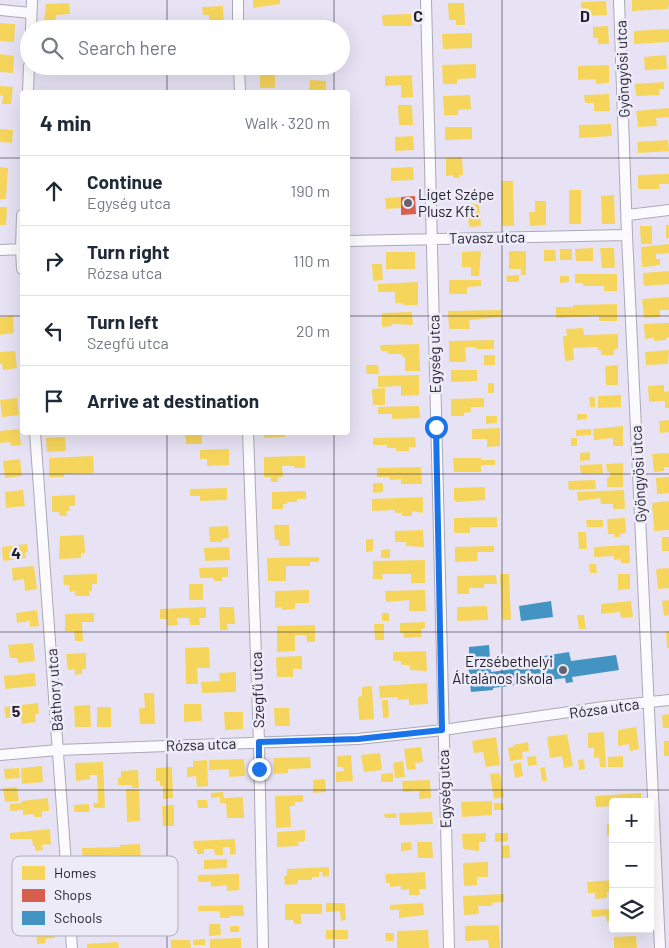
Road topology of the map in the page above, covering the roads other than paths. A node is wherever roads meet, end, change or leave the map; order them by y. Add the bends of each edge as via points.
1 (32, 0) edge
2 (238, 0) edge
3 (426, 0) edge
4 (619, 0) edge
5 (0, 10) edge
6 (31, 12) junction
7 (31, 20) edge
8 (238, 20) edge
9 (29, 75) edge
10 (239, 75) edge
11 (28, 90) edge
12 (240, 90) edge
13 (669, 210) edge
14 (628, 214) junction
15 (628, 234) junction
16 (432, 239) junction
17 (350, 241) edge
18 (20, 249) edge
19 (0, 250) edge
20 (34, 435) edge
21 (248, 435) edge
22 (669, 700) edge
23 (648, 702) junction
24 (442, 730) junction
25 (259, 742) junction
26 (58, 750) junction
27 (0, 755) edge
28 (65, 856) edge
29 (263, 948) edge
30 (449, 948) edge
31 (660, 948) edge

1 - 6 street
2 - 8 street
3 - 16 street, Egység utca
4 - 14 street, Gyöngyösi utca
5 - 6 street
6 - 7 street
9 - 11 street
10 - 12 street
13 - 14 street
14 - 15 street, Gyöngyösi utca
15 - 16 street, Tavasz utca
15 - 23 street, Gyöngyösi utca
16 - 17 street, Tavasz utca
16 - 24 street, Egység utca
18 - 19 street
20 - 26 street, Báthory utca
21 - 25 street, Szegfű utca
22 - 23 street, Rózsa utca
23 - 24 street, Rózsa utca
23 - 31 street, Gyöngyösi utca
24 - 25 street, Rózsa utca via 358,739
24 - 30 street, Egység utca
25 - 26 street, Rózsa utca
25 - 29 street, Szegfű utca
26 - 27 street, Rózsa utca
26 - 28 street, Báthory utca

